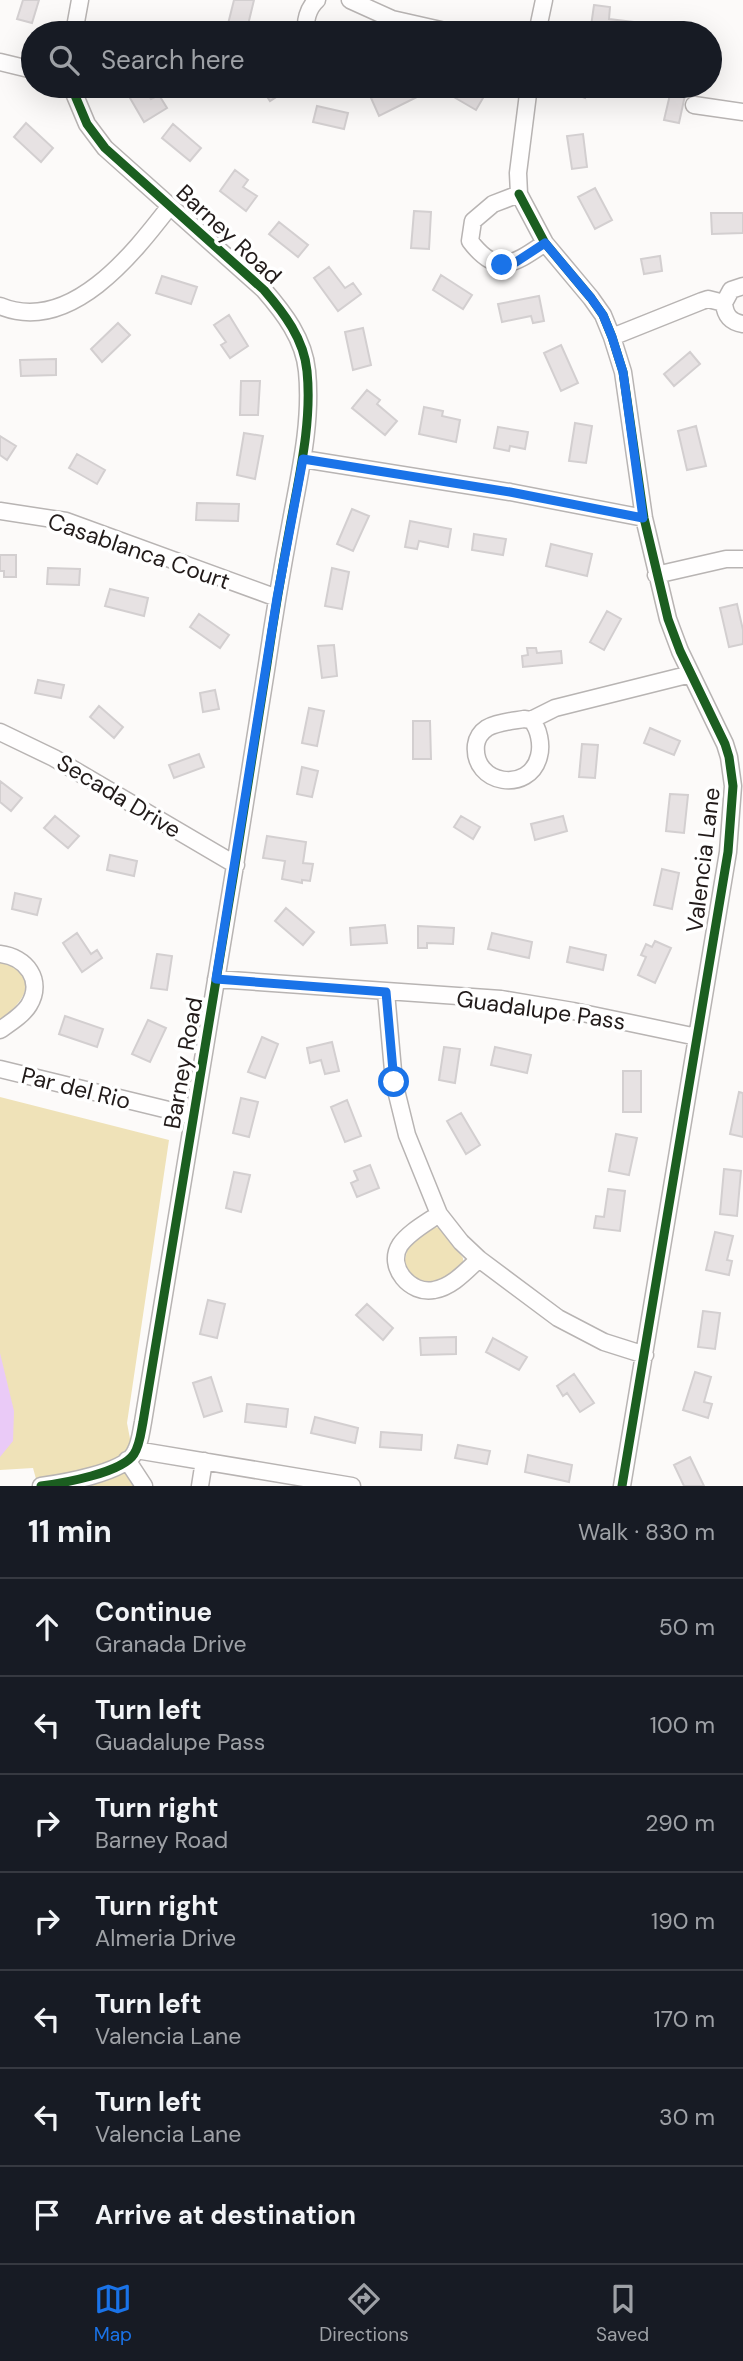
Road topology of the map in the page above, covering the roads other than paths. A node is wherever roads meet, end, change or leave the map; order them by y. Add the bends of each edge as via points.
1 (80, 0) edge
2 (317, 0) edge
3 (350, 0) edge
4 (544, 0) edge
5 (392, 19) joint
6 (76, 21) edge
7 (307, 21) edge
8 (401, 21) edge
9 (540, 21) edge
10 (0, 62) edge
11 (21, 67) edge
12 (76, 98) edge
13 (527, 98) edge
14 (694, 105) dead end
15 (743, 112) edge
16 (519, 194) junction
17 (170, 206) junction
18 (545, 243) junction
19 (743, 286) edge
20 (724, 303) junction
21 (0, 306) edge
22 (743, 324) edge
23 (612, 337) junction
24 (303, 459) junction
25 (0, 511) edge
26 (643, 518) junction
27 (743, 559) edge
28 (656, 575) junction
29 (277, 598) junction
30 (691, 674) junction
31 (531, 720) junction
32 (0, 732) edge
33 (236, 865) junction
34 (0, 954) edge
35 (216, 979) junction
36 (386, 992) junction
37 (0, 1030) edge
38 (697, 1037) junction
39 (0, 1069) edge
40 (193, 1116) junction
41 (439, 1214) junction
42 (479, 1259) junction
43 (645, 1355) junction
44 (132, 1455) junction
45 (204, 1461) junction
46 (41, 1486) edge
47 (144, 1486) edge
48 (200, 1486) edge
49 (352, 1486) edge
50 (622, 1486) edge

1 - 6 street
2 - 7 street
3 - 5 street
4 - 9 street
5 - 8 street
10 - 11 street
12 - 17 street, Barney Road via 87,124 105,148
13 - 16 street, Valencia Lane
14 - 15 street
16 - 18 street, Valencia Lane
16 - 18 street via 493,204 473,221 470,241 482,257 502,265 516,262
17 - 21 street via 120,265 89,291 41,311 25,313
17 - 24 street, Barney Road via 264,290 286,316 307,368
18 - 23 street, Valencia Lane via 591,298
19 - 20 street via 731,290
20 - 22 street via 728,317
20 - 23 street via 708,299
23 - 26 street, Valencia Lane via 623,372
24 - 26 street
24 - 29 street, Barney Road
25 - 29 street, Casablanca Court via 66,521
26 - 28 street, Valencia Lane
27 - 28 street
28 - 30 street, Valencia Lane
29 - 33 street, Barney Road
30 - 31 street via 555,708
30 - 38 street, Valencia Lane via 725,744 733,786 728,852
31 - 31 street via 498,723 484,730 477,740 476,755 487,773 514,781 532,770 540,750 537,727
32 - 33 street, Secada Drive via 54,758
33 - 35 street, Barney Road
34 - 37 street via 23,962 35,984 28,1006
35 - 36 street, Guadalupe Pass
35 - 40 street, Barney Road
36 - 38 street, Guadalupe Pass via 502,999
36 - 41 street via 394,1082 407,1135
38 - 43 street, Valencia Lane
39 - 40 street, Par del Rio
40 - 44 street, Barney Road via 144,1422
41 - 42 street
41 - 42 street via 398,1247 396,1262 402,1277 413,1288 437,1290
42 - 43 street via 558,1318 604,1342
43 - 50 street, Valencia Lane
44 - 45 street
44 - 46 street via 95,1474
44 - 47 street
45 - 48 street
45 - 49 street

